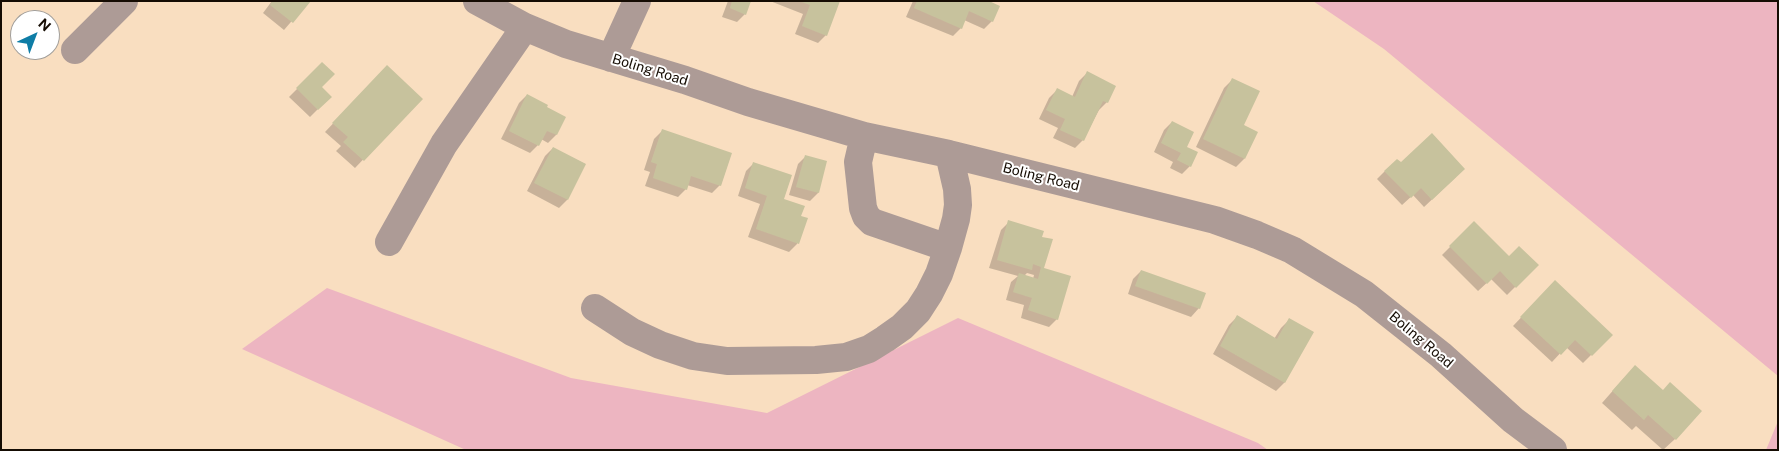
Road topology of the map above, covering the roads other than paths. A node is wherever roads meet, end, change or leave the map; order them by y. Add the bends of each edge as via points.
1 (124, 1) edge
2 (477, 1) edge
3 (638, 1) edge
4 (525, 27) junction
5 (75, 50) dead end
6 (611, 58) junction
7 (864, 136) junction
8 (949, 154) junction
9 (389, 242) dead end
10 (948, 248) junction
11 (595, 308) dead end
12 (1553, 450) edge

1 - 5 street
2 - 4 street, Boling Road
3 - 6 street
4 - 6 street, Boling Road
4 - 9 street via 444,144
6 - 7 street, Boling Road
7 - 8 street, Boling Road
7 - 10 street via 858,162 862,208 866,216 872,222
8 - 10 street via 958,205
8 - 12 street, Boling Road via 1214,220 1292,250 1378,304 1441,355 1512,420
10 - 11 street via 936,280 918,311 885,340 846,358 727,361 694,356 632,332

